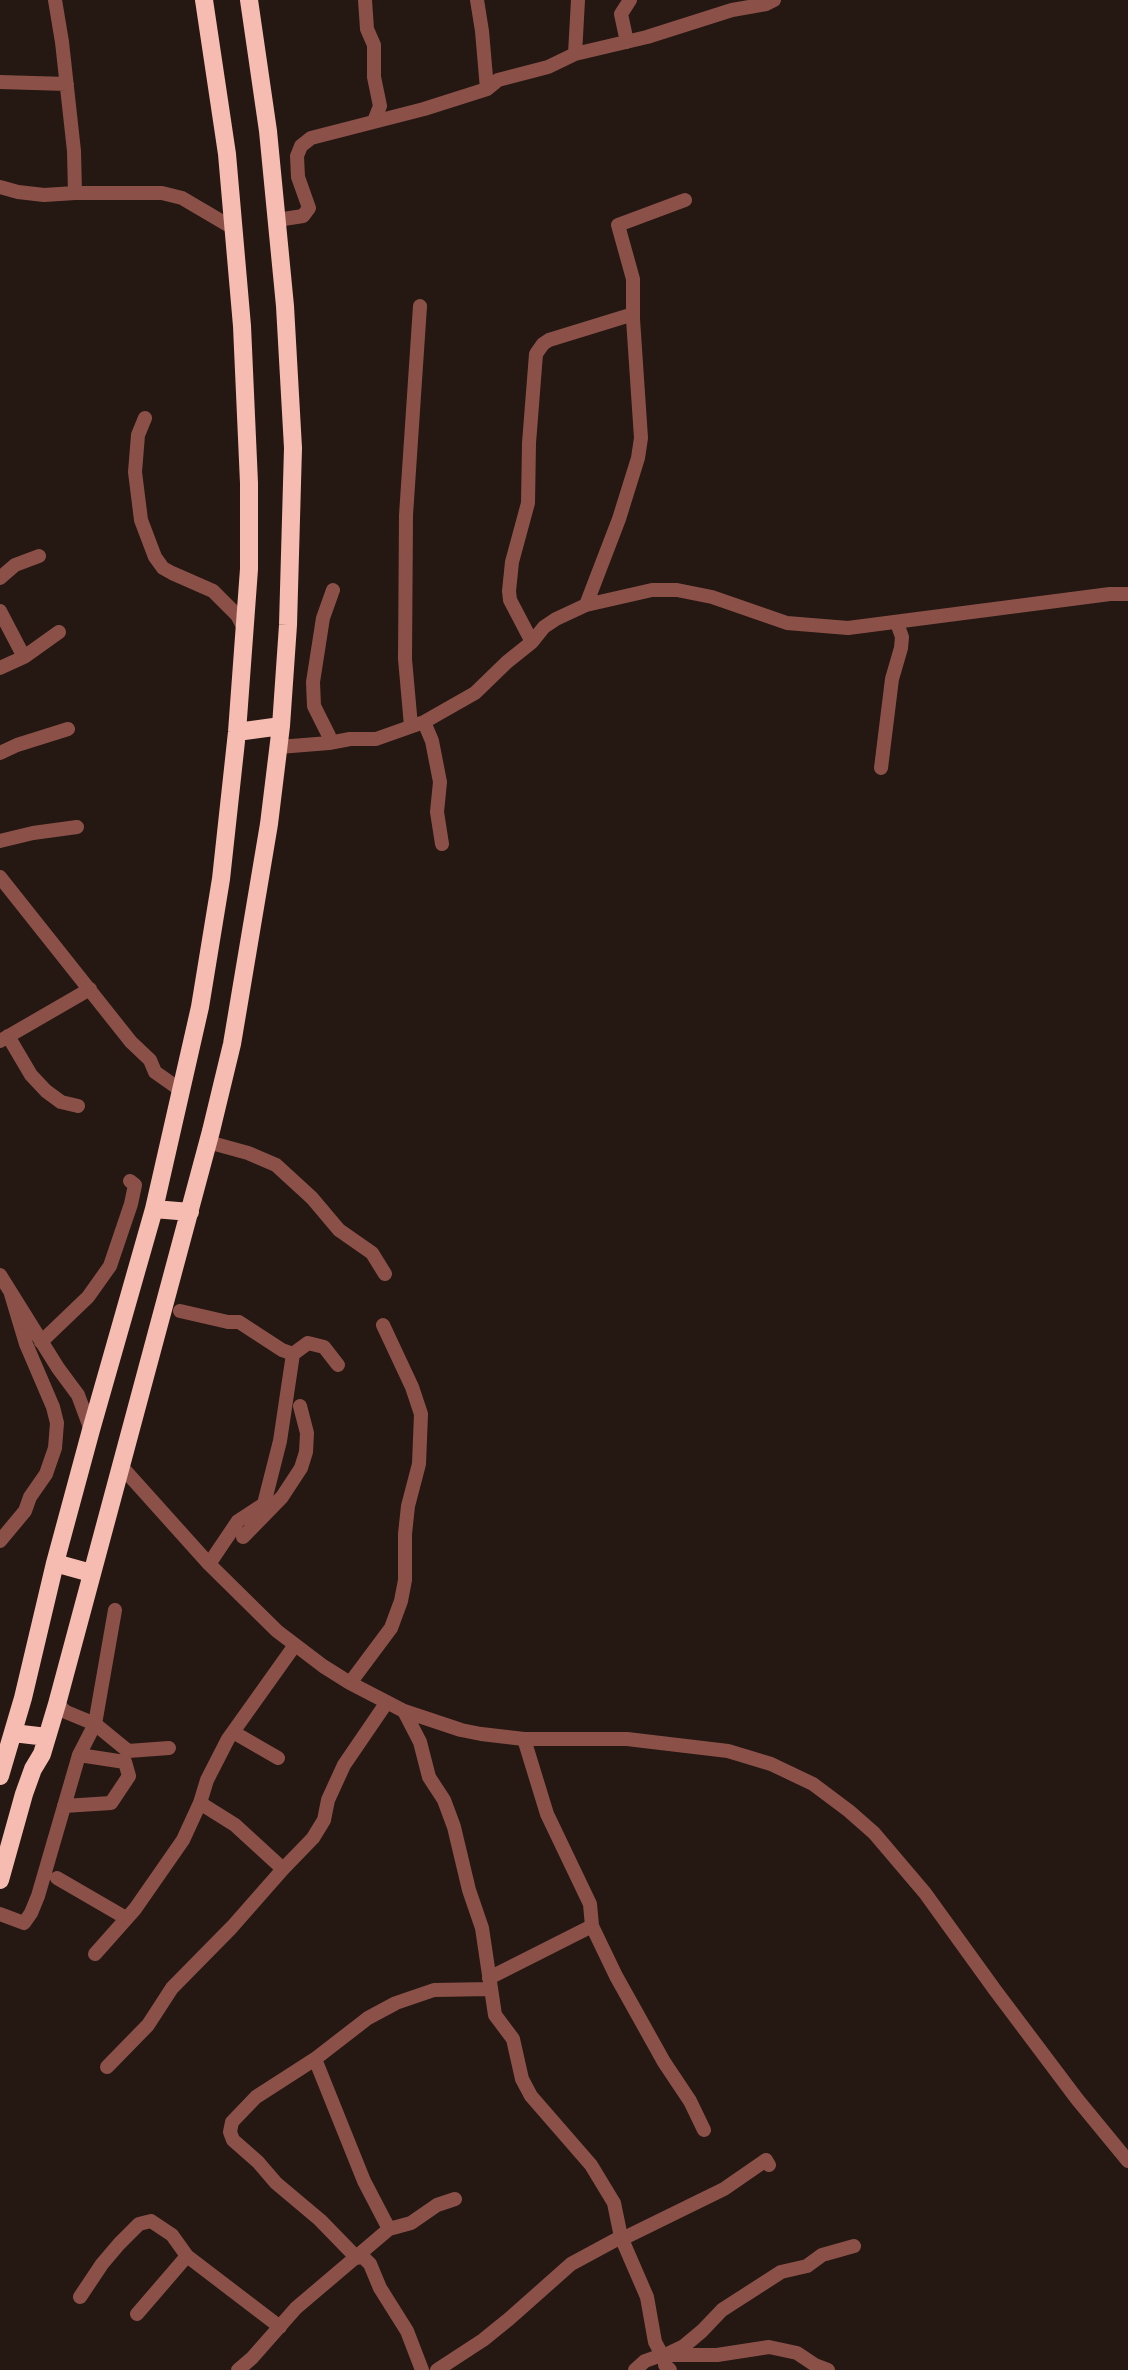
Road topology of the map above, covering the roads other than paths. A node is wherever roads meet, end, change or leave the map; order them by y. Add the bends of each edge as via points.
1 (55, 0) edge
2 (204, 0) edge
3 (249, 0) edge
4 (365, 0) edge
5 (477, 0) edge
6 (578, 0) edge
7 (630, 0) edge
8 (770, 1) edge
9 (627, 42) junction
10 (575, 54) junction
11 (0, 82) edge
12 (67, 84) junction
13 (487, 89) junction
14 (374, 121) junction
15 (0, 187) edge
16 (75, 193) junction
17 (685, 200) dead end
18 (277, 220) junction
19 (233, 228) junction
20 (420, 306) dead end
21 (633, 319) junction
22 (145, 418) dead end
23 (39, 556) dead end
24 (0, 578) edge
25 (333, 590) dead end
26 (1128, 594) edge
27 (228, 604) junction
28 (246, 605) junction
29 (586, 605) junction
30 (0, 611) edge
31 (897, 623) junction
32 (244, 630) junction
33 (59, 632) dead end
34 (532, 642) junction
35 (24, 657) junction
36 (0, 668) edge
37 (418, 724) junction
38 (281, 726) junction
39 (68, 729) dead end
40 (237, 732) junction
41 (329, 743) junction
42 (279, 747) junction
43 (0, 753) edge
44 (882, 768) dead end
45 (77, 827) dead end
46 (0, 841) edge
47 (442, 844) dead end
48 (0, 877) edge
49 (90, 989) junction
50 (2, 1039) edge
51 (182, 1091) junction
52 (78, 1106) dead end
53 (208, 1142) junction
54 (130, 1180) dead end
55 (154, 1209) junction
56 (190, 1212) junction
57 (385, 1274) dead end
58 (5, 1287) edge
59 (180, 1311) dead end
60 (383, 1325) dead end
61 (41, 1342) junction
62 (293, 1354) junction
63 (338, 1365) dead end
64 (78, 1395) junction
65 (99, 1403) junction
66 (300, 1406) dead end
67 (91, 1430) junction
68 (49, 1444) dead end
69 (49, 1466) junction
70 (121, 1466) junction
71 (243, 1537) dead end
72 (0, 1541) edge
73 (0, 1548) edge
74 (55, 1563) junction
75 (209, 1564) junction
76 (91, 1573) junction
77 (115, 1611) dead end
78 (295, 1645) junction
79 (350, 1683) junction
80 (387, 1702) junction
81 (57, 1704) junction
82 (404, 1711) junction
83 (95, 1724) junction
84 (233, 1732) junction
85 (13, 1734) junction
86 (47, 1737) junction
87 (524, 1739) junction
88 (169, 1748) dead end
89 (79, 1755) junction
90 (278, 1758) dead end
91 (0, 1776) edge
92 (200, 1803) junction
93 (64, 1806) junction
94 (283, 1869) junction
95 (57, 1878) dead end
96 (0, 1880) edge
97 (0, 1914) edge
98 (126, 1918) junction
99 (592, 1926) junction
100 (95, 1954) dead end
101 (490, 1983) junction
102 (315, 2059) junction
103 (107, 2067) dead end
104 (704, 2130) dead end
105 (1128, 2162) edge
106 (769, 2166) dead end
107 (455, 2199) dead end
108 (389, 2229) junction
109 (622, 2238) junction
110 (854, 2246) dead end
111 (187, 2256) junction
112 (359, 2257) junction
113 (80, 2297) dead end
114 (137, 2314) dead end
115 (280, 2327) junction
116 (664, 2355) junction
117 (238, 2370) edge
118 (422, 2370) edge
119 (437, 2370) edge
120 (635, 2370) edge
121 (670, 2370) edge
122 (828, 2370) edge

1 - 12 street
2 - 19 highway via 227,154
3 - 18 highway
4 - 14 street via 380,106
5 - 13 street
6 - 10 street
7 - 9 street via 621,14
8 - 9 street
9 - 10 street
10 - 13 street via 498,80
11 - 12 street
12 - 16 street
13 - 14 street
14 - 18 street via 311,138 302,146 297,156 298,177 309,208 303,216
15 - 16 street via 44,195
16 - 19 street via 172,195
17 - 21 street via 618,225 633,279
18 - 38 highway via 293,448 290,591
19 - 28 highway via 249,483
20 - 37 street via 406,503 405,659
21 - 29 street via 642,427 640,447 619,519
21 - 34 street via 627,316 549,340 536,354 528,503 512,562 509,591
22 - 27 street via 138,435 135,472 148,541 163,568 213,591
23 - 24 street via 15,565
25 - 41 street via 323,618 313,682 314,706
26 - 31 street
27 - 28 street
27 - 32 street
28 - 32 highway
29 - 31 street via 671,589 712,597 787,623 848,628
29 - 34 street via 544,627
30 - 35 street
31 - 44 street via 901,648 892,679
32 - 40 highway
33 - 35 street
34 - 37 street via 475,693
35 - 36 street
37 - 41 street via 384,737
37 - 47 street via 432,741 440,782 437,812
38 - 40 highway
38 - 42 highway
39 - 43 street
40 - 51 highway via 221,879
41 - 42 street
42 - 53 highway via 262,878 232,1044
45 - 46 street
48 - 49 street
49 - 50 street
49 - 51 street via 131,1042 150,1059 155,1072
50 - 52 street via 46,1091 61,1102
51 - 55 highway
53 - 56 highway
53 - 57 street via 276,1165 339,1230 372,1253
54 - 61 street via 135,1185 131,1204 110,1266 88,1297
55 - 56 highway
55 - 65 highway
56 - 70 highway
58 - 61 street
58 - 69 street via 55,1415 55,1448
59 - 62 street via 239,1322
60 - 79 street via 421,1414 419,1464 408,1506 401,1601 391,1628
61 - 64 street
62 - 63 street via 309,1343 324,1347
62 - 75 street via 280,1441 264,1504 238,1521
64 - 65 street
64 - 67 street
65 - 67 highway
66 - 71 street via 307,1433 301,1468 282,1497
67 - 74 highway
68 - 69 street
69 - 72 street via 25,1511
69 - 73 street via 33,1510
70 - 75 street
70 - 76 highway
74 - 76 highway
74 - 85 highway
75 - 78 street
76 - 81 highway
77 - 83 street
78 - 79 street
78 - 84 street
79 - 80 street
80 - 82 street
80 - 94 street via 344,1766 313,1838
81 - 83 street
81 - 86 highway
82 - 87 street via 461,1730
82 - 101 street via 420,1742 429,1777 444,1800 454,1827 482,1928
83 - 88 street via 128,1750
83 - 89 street
84 - 90 street
84 - 92 street via 207,1780
85 - 86 highway
85 - 91 highway
86 - 96 highway via 24,1794
87 - 99 street via 547,1814 590,1904
87 - 105 street via 670,1743 747,1756 813,1784 874,1833 925,1893 994,1990
89 - 93 street
89 - 93 street via 125,1762 129,1776 111,1803
92 - 94 street via 235,1825
92 - 98 street via 183,1840
93 - 97 street via 31,1913 24,1923
94 - 103 street via 172,1988 148,2025
95 - 98 street
98 - 100 street
99 - 101 street
99 - 104 street via 616,1976
101 - 102 street via 435,1990 396,2003 368,2018
101 - 109 street via 495,2015 513,2039 522,2079 531,2096 601,2179 614,2203
102 - 108 street via 364,2181
102 - 112 street via 256,2097 232,2122 230,2132 276,2183
106 - 109 street via 766,2160 724,2189
107 - 108 street via 437,2205 411,2223
108 - 112 street
109 - 116 street via 647,2297 655,2342
109 - 119 street via 571,2264 483,2340
110 - 116 street via 822,2255 807,2266 781,2272 722,2310 684,2346
111 - 113 street via 172,2235 154,2222 143,2221 102,2264
111 - 114 street
111 - 115 street
112 - 115 street via 317,2289
112 - 118 street via 369,2264 407,2331
115 - 117 street
116 - 120 street via 645,2361
116 - 121 street via 664,2365
116 - 122 street via 717,2355 769,2347 798,2353

